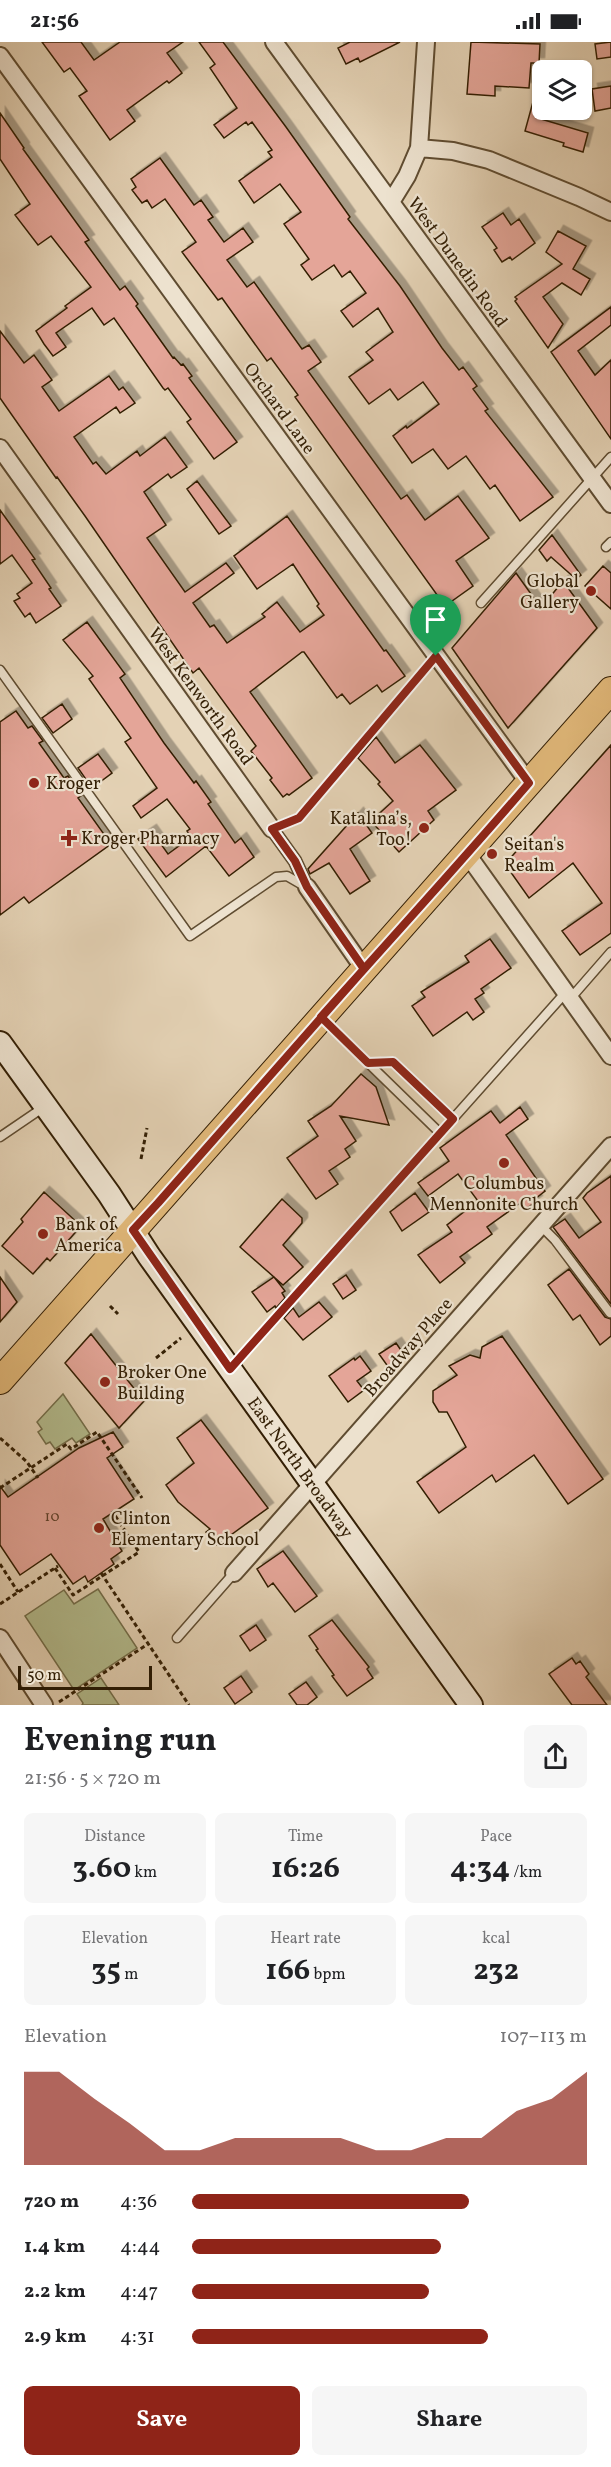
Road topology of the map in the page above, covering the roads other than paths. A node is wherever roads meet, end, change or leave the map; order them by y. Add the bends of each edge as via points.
1 (274, 42) edge
2 (426, 42) edge
3 (0, 56) edge
4 (419, 148) junction
5 (391, 202) junction
6 (611, 212) edge
7 (0, 448) edge
8 (611, 458) edge
9 (592, 478) junction
10 (611, 504) edge
11 (481, 603) dead end
12 (436, 656) junction
13 (0, 670) edge
14 (611, 690) edge
15 (529, 783) junction
16 (272, 829) junction
17 (467, 854) junction
18 (307, 887) junction
19 (611, 951) edge
20 (364, 969) junction
21 (568, 995) junction
22 (321, 1017) junction
23 (0, 1043) edge
24 (611, 1056) edge
25 (368, 1063) junction
26 (45, 1106) junction
27 (453, 1119) junction
28 (440, 1133) junction
29 (0, 1137) edge
30 (611, 1146) edge
31 (541, 1226) junction
32 (133, 1230) junction
33 (610, 1313) edge
34 (230, 1369) junction
35 (0, 1381) edge
36 (313, 1484) junction
37 (234, 1573) joint
38 (0, 1638) edge
39 (177, 1638) dead end
40 (52, 1704) edge
41 (471, 1705) edge

1 - 5 street, West Dunedin Road
2 - 4 street
3 - 12 street, Orchard Lane
4 - 5 street
4 - 6 street via 489,160
5 - 9 street, West Dunedin Road
7 - 16 street, West Kenworth Road
8 - 9 lane
9 - 10 street, West Dunedin Road
9 - 11 lane
12 - 15 street, Orchard Lane
12 - 16 lane via 299,818
13 - 18 lane via 190,936 276,877 287,876
14 - 15 main road
15 - 17 main road
16 - 18 street, West Kenworth Road via 295,861
17 - 20 main road
17 - 21 street
18 - 20 street, West Kenworth Road
19 - 21 lane
20 - 22 main road
21 - 24 street
21 - 27 lane
22 - 25 lane
22 - 32 main road
23 - 26 main road, East North Broadway
25 - 27 lane via 393,1062
25 - 28 lane
26 - 29 lane
26 - 32 main road, East North Broadway
27 - 28 lane
28 - 34 lane
30 - 31 street, Broadway Place
31 - 33 lane
31 - 36 street, Broadway Place
32 - 34 main road, East North Broadway
32 - 35 main road
34 - 36 main road, East North Broadway
36 - 37 street, Broadway Place
36 - 41 main road, East North Broadway
37 - 39 lane
38 - 40 street

